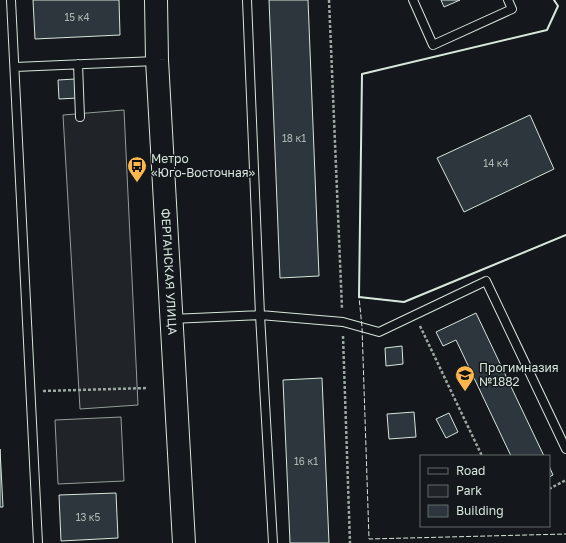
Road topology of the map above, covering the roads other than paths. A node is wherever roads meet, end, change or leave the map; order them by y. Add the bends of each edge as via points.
1 (11, 0) edge
2 (156, 0) edge
3 (247, 0) edge
4 (413, 0) edge
5 (508, 0) edge
6 (157, 60) junction
7 (78, 64) junction
8 (14, 67) junction
9 (80, 117) dead end
10 (260, 315) junction
11 (171, 319) junction
12 (566, 449) edge
13 (38, 543) edge
14 (184, 543) edge
15 (273, 543) edge

1 - 8 lane
2 - 6 street, ФЕРГАНСКАЯ УЛИЦА
3 - 10 lane
4 - 5 lane via 433,45 512,9
6 - 7 lane
6 - 11 street, ФЕРГАНСКАЯ УЛИЦА
7 - 8 lane
7 - 9 lane
8 - 13 lane
10 - 11 lane
10 - 12 lane via 343,322 379,332 486,281
10 - 15 lane
11 - 14 street, ФЕРГАНСКАЯ УЛИЦА

